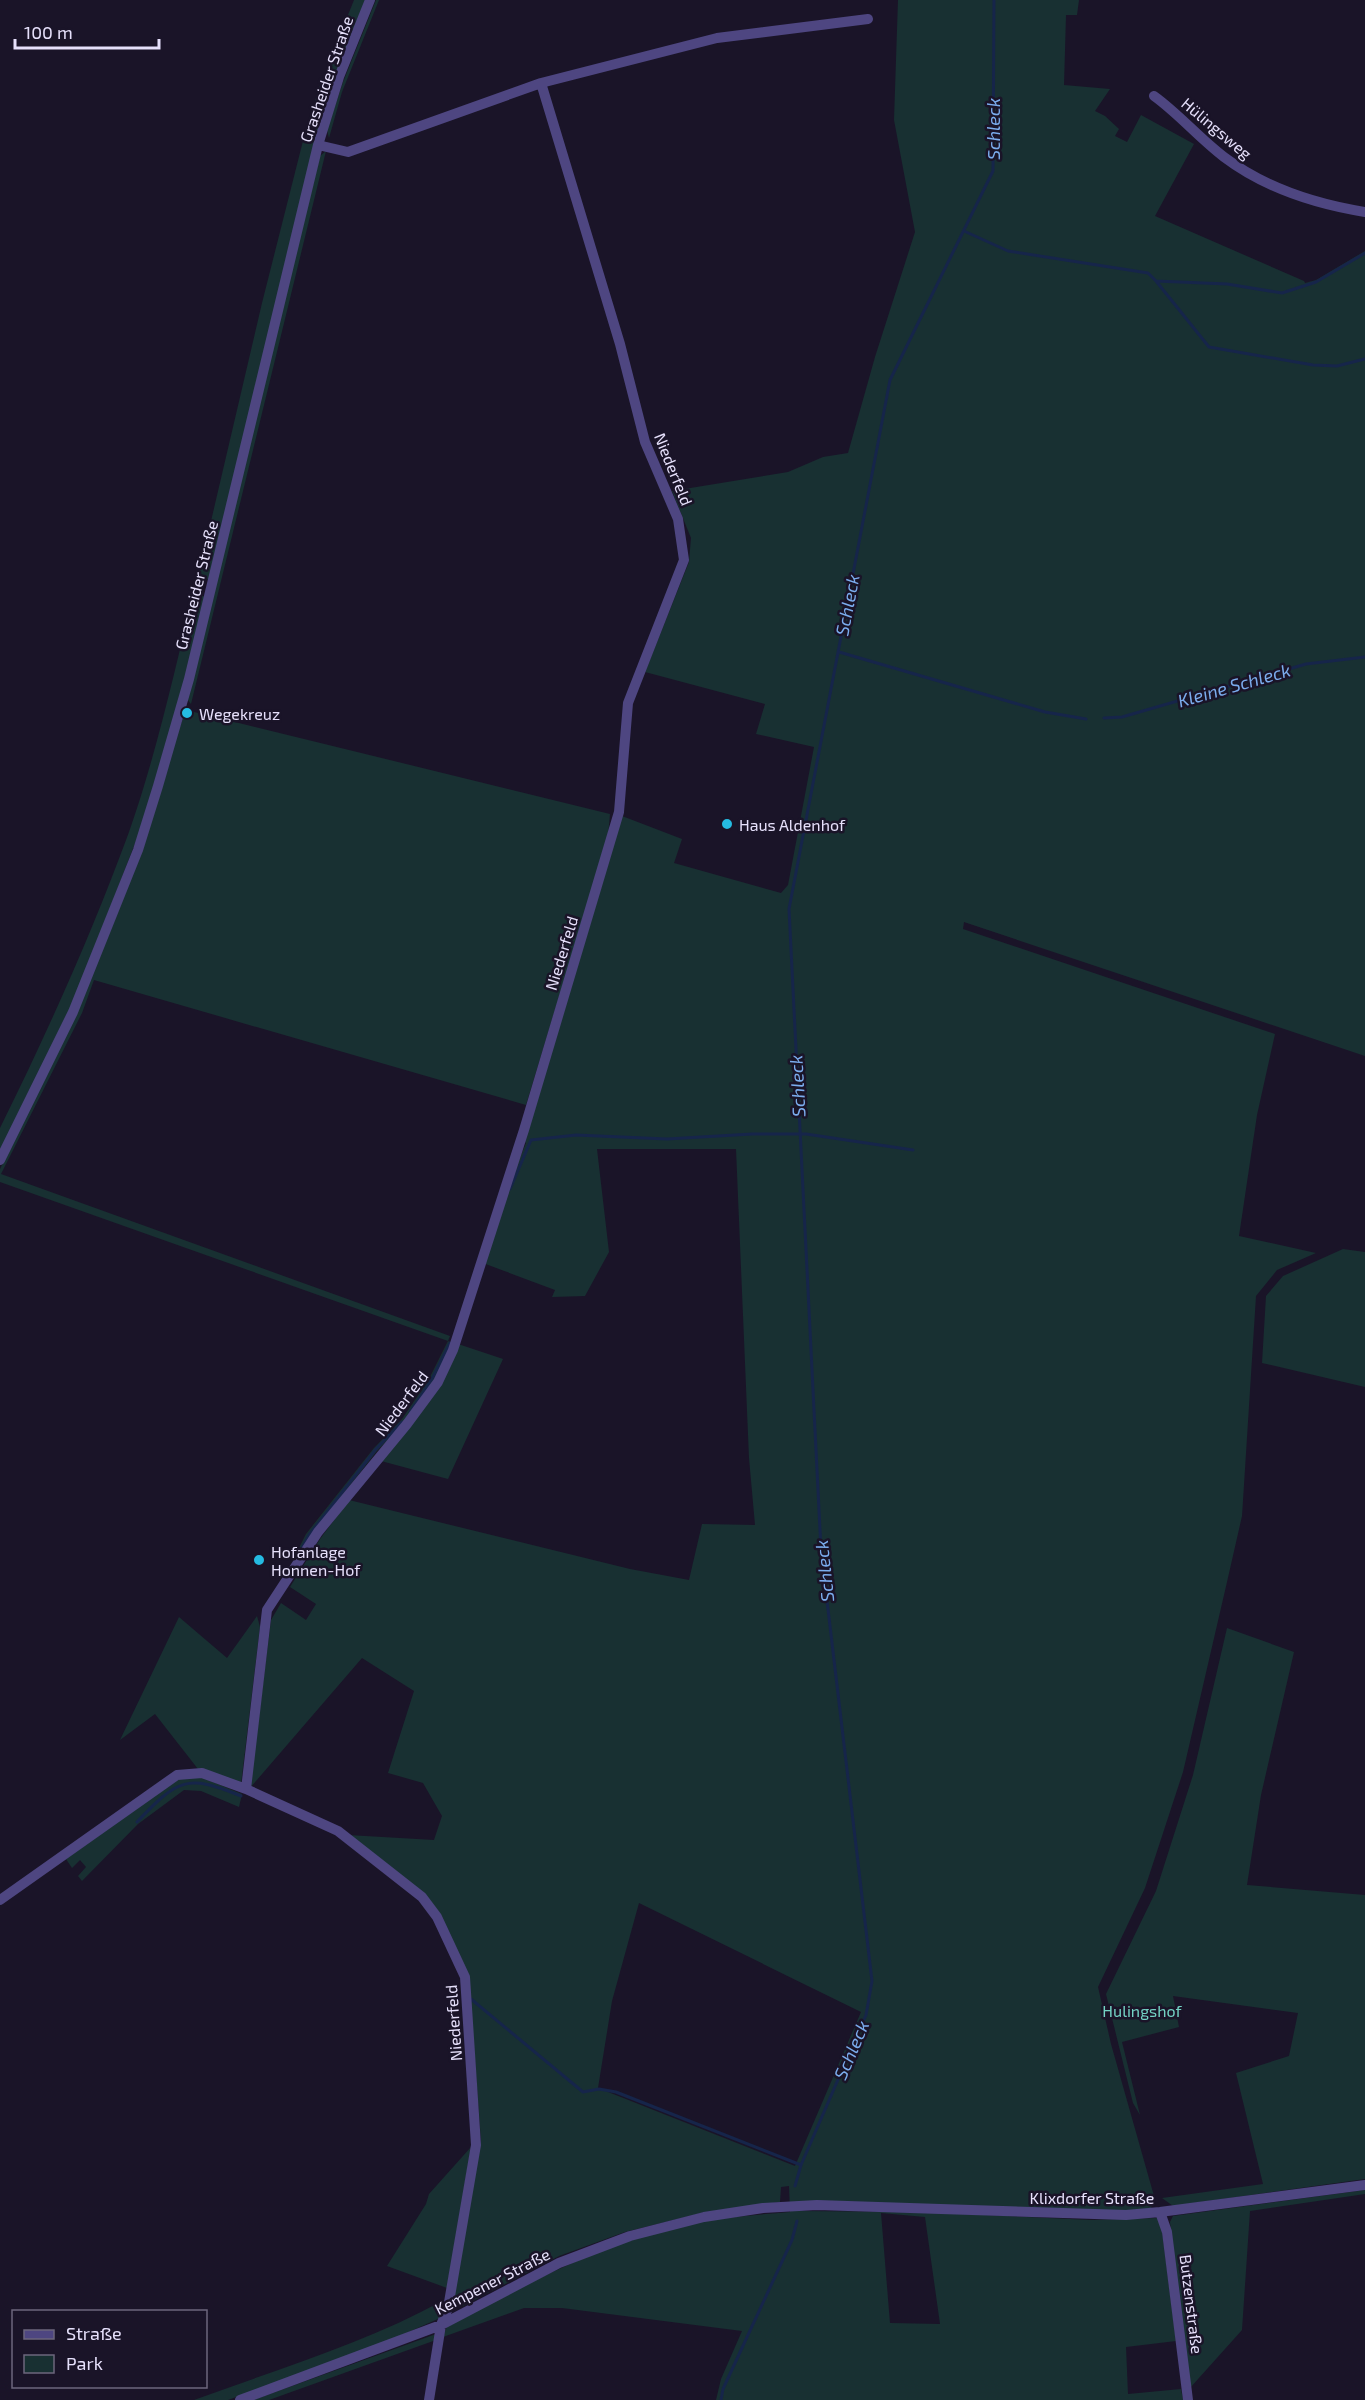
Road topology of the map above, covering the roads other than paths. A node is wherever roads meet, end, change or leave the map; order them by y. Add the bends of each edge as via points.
1 (370, 0) edge
2 (868, 20) dead end
3 (541, 83) junction
4 (1154, 96) dead end
5 (318, 145) junction
6 (1365, 212) edge
7 (0, 1160) edge
8 (246, 1789) junction
9 (0, 1900) edge
10 (1365, 2185) edge
11 (763, 2208) joint
12 (1160, 2212) junction
13 (441, 2325) junction
14 (240, 2400) edge
15 (429, 2400) edge
16 (1188, 2400) edge

1 - 5 street, Grasheider Straße via 339,77
2 - 3 street via 717,38
3 - 5 street via 348,152
3 - 8 street, Niederfeld via 620,344 645,442 678,519 684,560 628,703 619,812 524,1131 453,1350 438,1382 318,1532 267,1610
4 - 6 street, Hülingsweg via 1246,172 1298,196
5 - 7 street, Grasheider Straße via 189,679 138,850 73,1012
8 - 9 street, Niederfeld via 202,1773 177,1775
8 - 13 street, Niederfeld via 338,1830 422,1897 438,1917 465,1977 476,2145 448,2308
10 - 12 street, Klixdorfer Straße
11 - 12 street, Klixdorfer Straße via 817,2205 1084,2214
11 - 13 street, Kempener Straße via 704,2217 630,2236 559,2263
12 - 16 street, Butzenstraße via 1167,2232
13 - 14 street, Kempener Straße
13 - 15 street, Niederfeld

